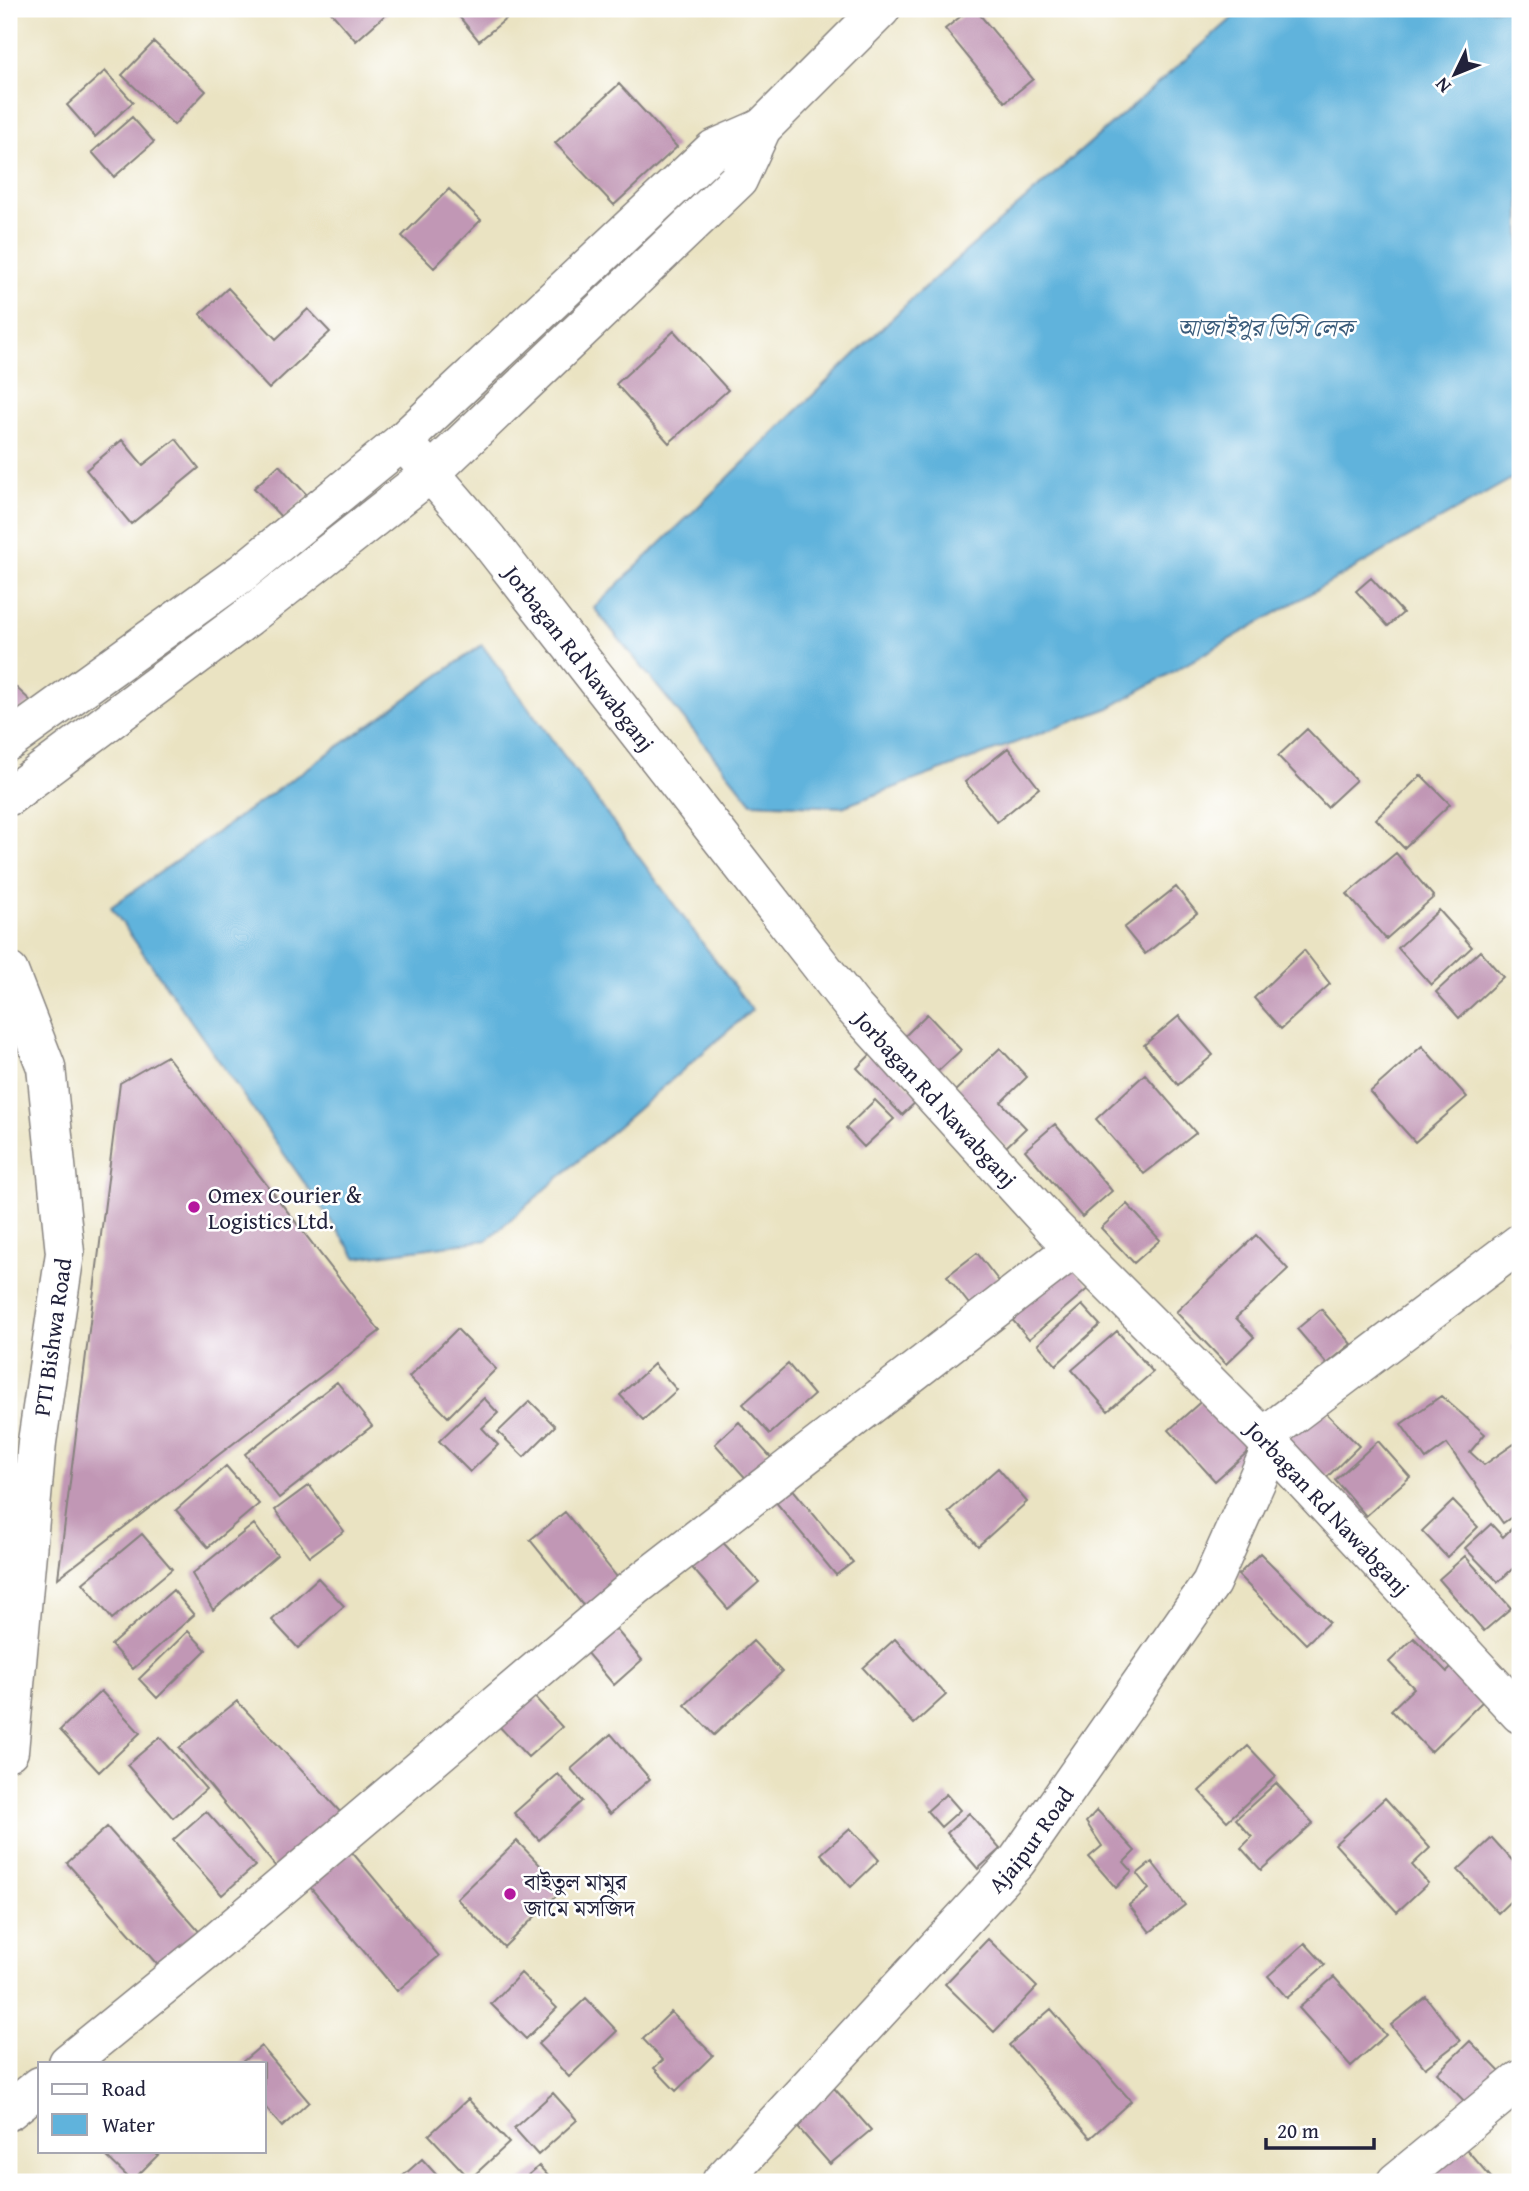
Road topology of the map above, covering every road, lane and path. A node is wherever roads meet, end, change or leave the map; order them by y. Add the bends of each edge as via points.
1 (881, 9) edge
2 (762, 128) junction
3 (403, 441) junction
4 (432, 471) junction
5 (9, 741) edge
6 (9, 796) edge
7 (9, 972) edge
8 (1520, 1243) edge
9 (1074, 1248) junction
10 (1268, 1441) junction
11 (1520, 1714) edge
12 (9, 1751) edge
13 (69, 2062) edge
14 (1520, 2080) edge
15 (38, 2088) edge
16 (9, 2111) edge
17 (721, 2182) edge
18 (1396, 2182) edge

1 - 2 main road
2 - 3 main road via 714,149
2 - 4 main road via 738,180
3 - 4 main road, Jorbagan Rd Nawabganj
3 - 5 main road via 243,573
4 - 6 main road via 248,617
4 - 9 main road, Jorbagan Rd Nawabganj via 853,1007
7 - 12 main road, PTI Bishwa Road via 46,1067 65,1253 37,1442
8 - 10 main road
9 - 10 main road, Jorbagan Rd Nawabganj
9 - 13 main road via 635,1587
10 - 11 main road, Jorbagan Rd Nawabganj
10 - 17 main road, Ajaipur Road via 1212,1583 1017,1861
14 - 18 main road
15 - 16 main road

